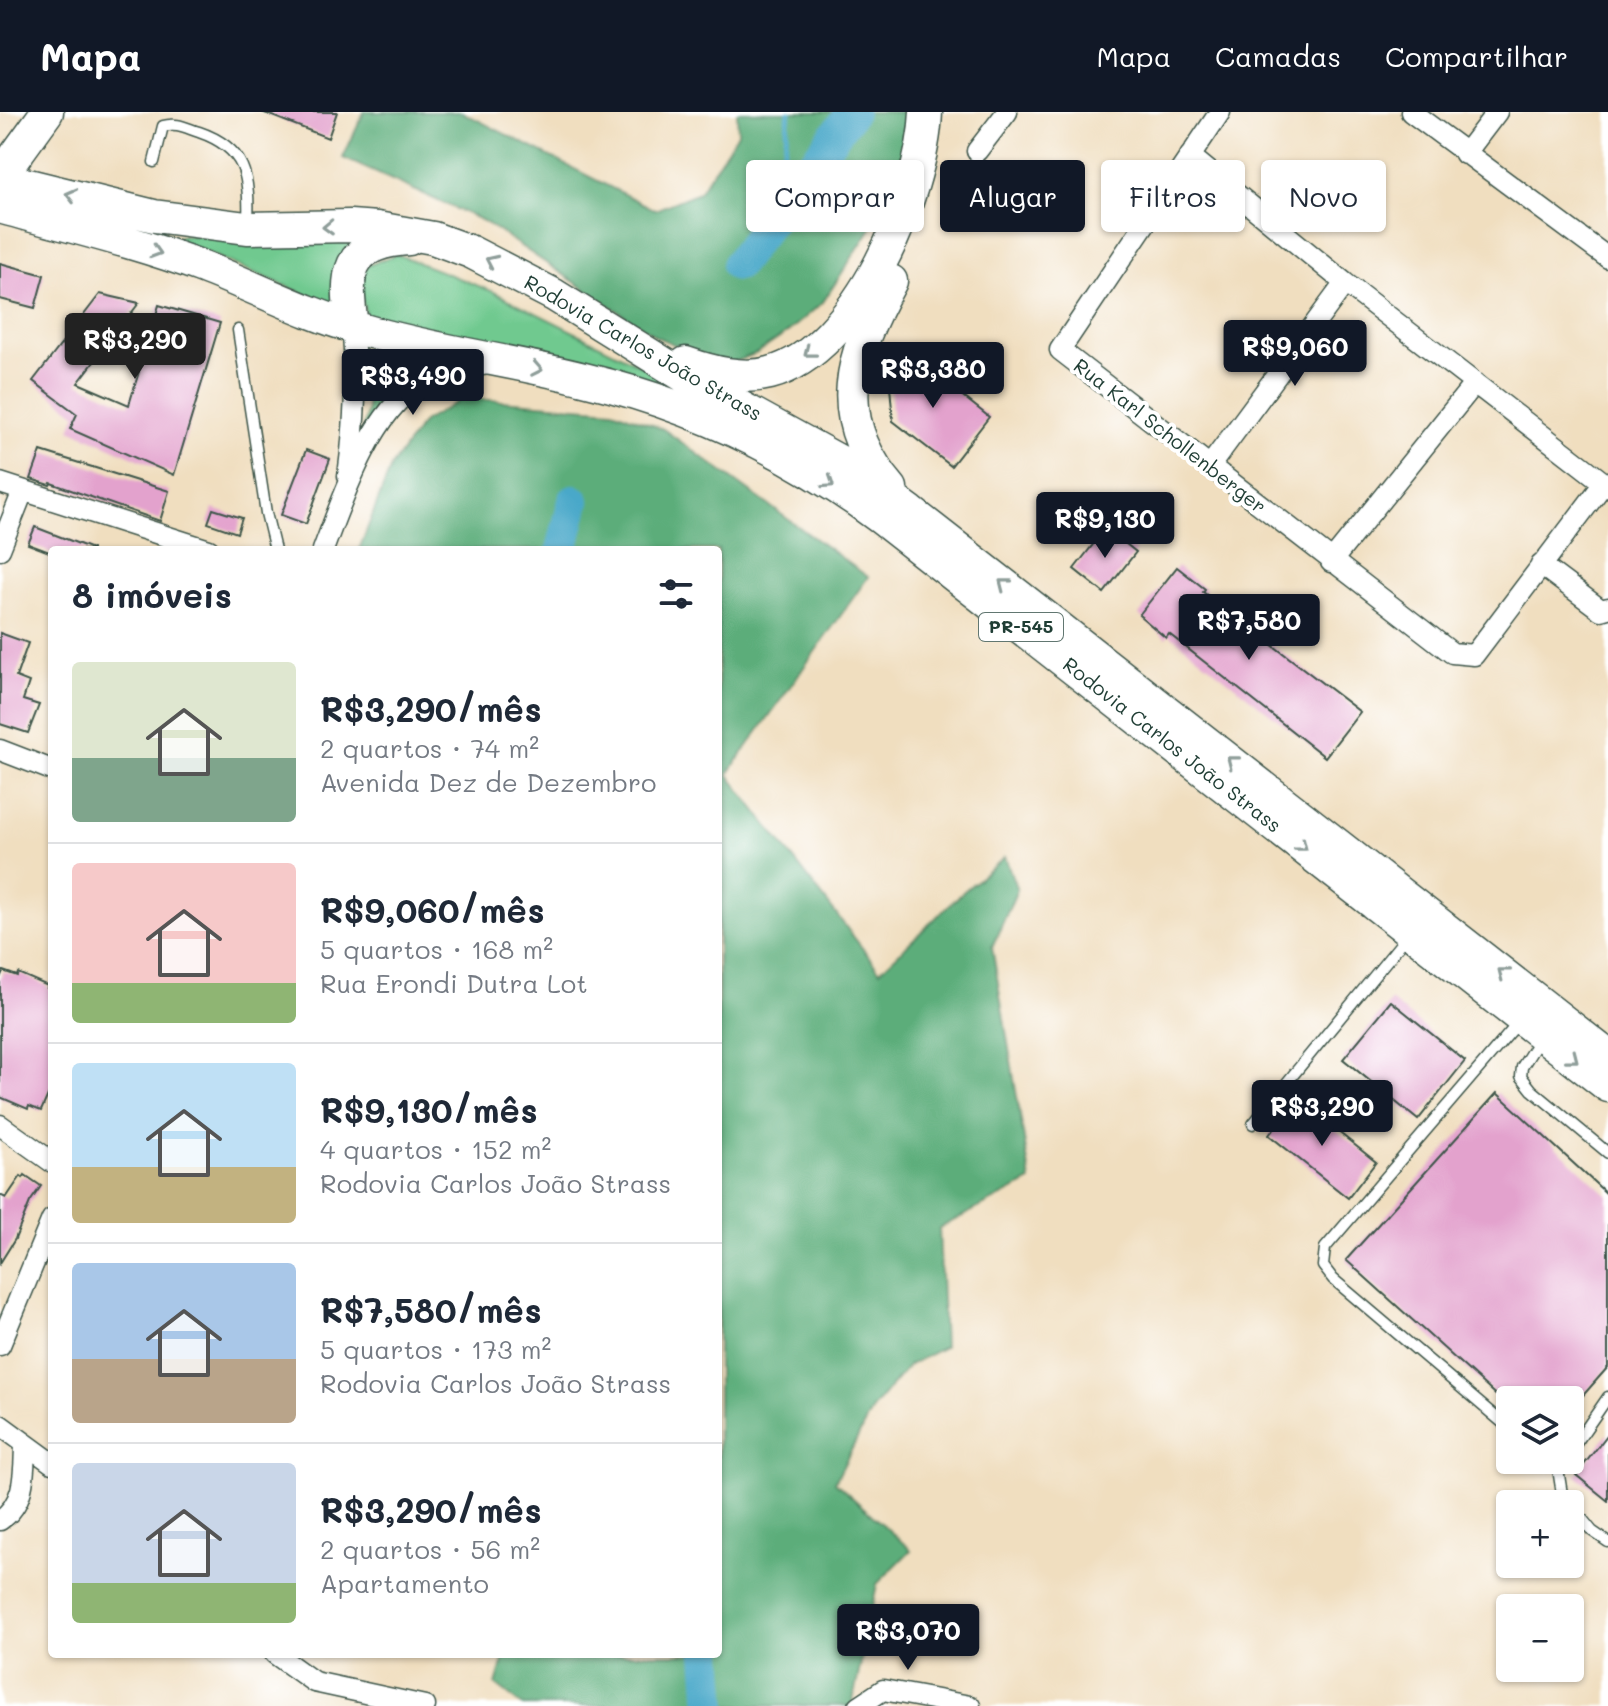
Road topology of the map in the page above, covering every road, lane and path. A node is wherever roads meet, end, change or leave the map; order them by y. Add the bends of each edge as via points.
1 (926, 112) edge
2 (945, 112) edge
3 (1007, 112) edge
4 (1220, 112) edge
5 (1411, 112) edge
6 (1497, 112) edge
7 (43, 119) edge
8 (977, 151) dead end
9 (1465, 154) junction
10 (1190, 156) junction
11 (154, 162) dead end
12 (0, 177) edge
13 (0, 207) edge
14 (247, 228) junction
15 (433, 238) junction
16 (1605, 248) edge
17 (1345, 283) junction
18 (352, 327) junction
19 (238, 330) dead end
20 (630, 342) junction
21 (499, 362) junction
22 (1475, 383) junction
23 (1209, 467) junction
24 (0, 483) edge
25 (1606, 484) edge
26 (23, 491) junction
27 (345, 492) junction
28 (911, 512) junction
29 (196, 546) edge
30 (274, 546) edge
31 (325, 546) edge
32 (0, 549) edge
33 (1331, 562) junction
34 (1541, 565) junction
35 (1608, 608) edge
36 (0, 750) edge
37 (48, 768) edge
38 (1411, 931) junction
39 (1532, 1027) junction
40 (1604, 1043) edge
41 (1608, 1086) edge
42 (1253, 1124) dead end
43 (0, 1125) edge
44 (1608, 1153) edge
45 (48, 1159) edge
46 (48, 1229) edge
47 (0, 1345) edge
48 (1608, 1397) edge
49 (1496, 1417) edge
50 (0, 1425) edge
51 (1584, 1432) edge
52 (25, 1445) junction
53 (48, 1460) edge
54 (1559, 1474) edge
55 (0, 1520) edge
56 (1608, 1542) edge
57 (281, 1658) edge
58 (425, 1706) edge
59 (859, 1706) edge
60 (970, 1706) edge

1 -> 20 highway via 921,162 897,228 862,294 812,350 770,373 741,375 690,365
2 - 28 highway via 935,180 911,244 868,323 853,375 861,440
3 - 8 street
4 - 10 street, Rua Karl Schollenberger
5 - 9 street
6 - 9 street
7 - 12 highway
9 - 16 street
10 - 17 street
10 - 23 street, Rua Karl Schollenberger via 1060,350
11 - 14 lane via 163,126 173,123 217,138 240,159 250,191
14 -> 12 highway via 154,216
13 -> 18 highway, Rodovia Carlos João Strass via 200,266
15 -> 14 highway via 350,226
15 - 18 highway via 389,241 356,261 347,279
20 -> 15 highway, Rodovia Carlos João Strass / PR-545 via 504,267
17 - 22 street
17 - 23 street
18 - 21 highway, Rodovia Carlos João Strass / PR-545
18 - 27 street via 356,401
19 - 30 lane
20 - 28 highway, Rodovia Carlos João Strass / PR-545 via 848,466
21 - 27 street via 434,378 406,394 383,417
21 -> 38 highway, Rodovia Carlos João Strass / PR-545 via 671,404 804,466 882,519
22 - 25 street
22 - 33 street
23 - 33 street, Rua Karl Schollenberger
24 - 26 street
25 - 34 street
26 - 29 street
26 - 32 street
27 - 31 street
40 -> 28 highway, Rodovia Carlos João Strass / PR-545
33 - 34 street, Rua Karl Schollenberger via 1452,653 1474,655
34 - 35 street via 1601,610
36 - 37 street
38 - 39 highway, Rodovia Carlos João Strass / PR-545
38 - 42 lane
39 -> 41 highway, Rodovia Carlos João Strass / PR-545
39 - 44 lane via 1521,1076
39 - 49 lane via 1325,1248 1323,1266
43 - 45 street
46 - 47 street
48 - 51 lane
50 - 52 street
52 - 53 street
52 - 55 street via 23,1485 16,1503
54 - 56 lane via 1562,1494
57 - 58 street via 314,1682
59 - 60 street via 883,1690

